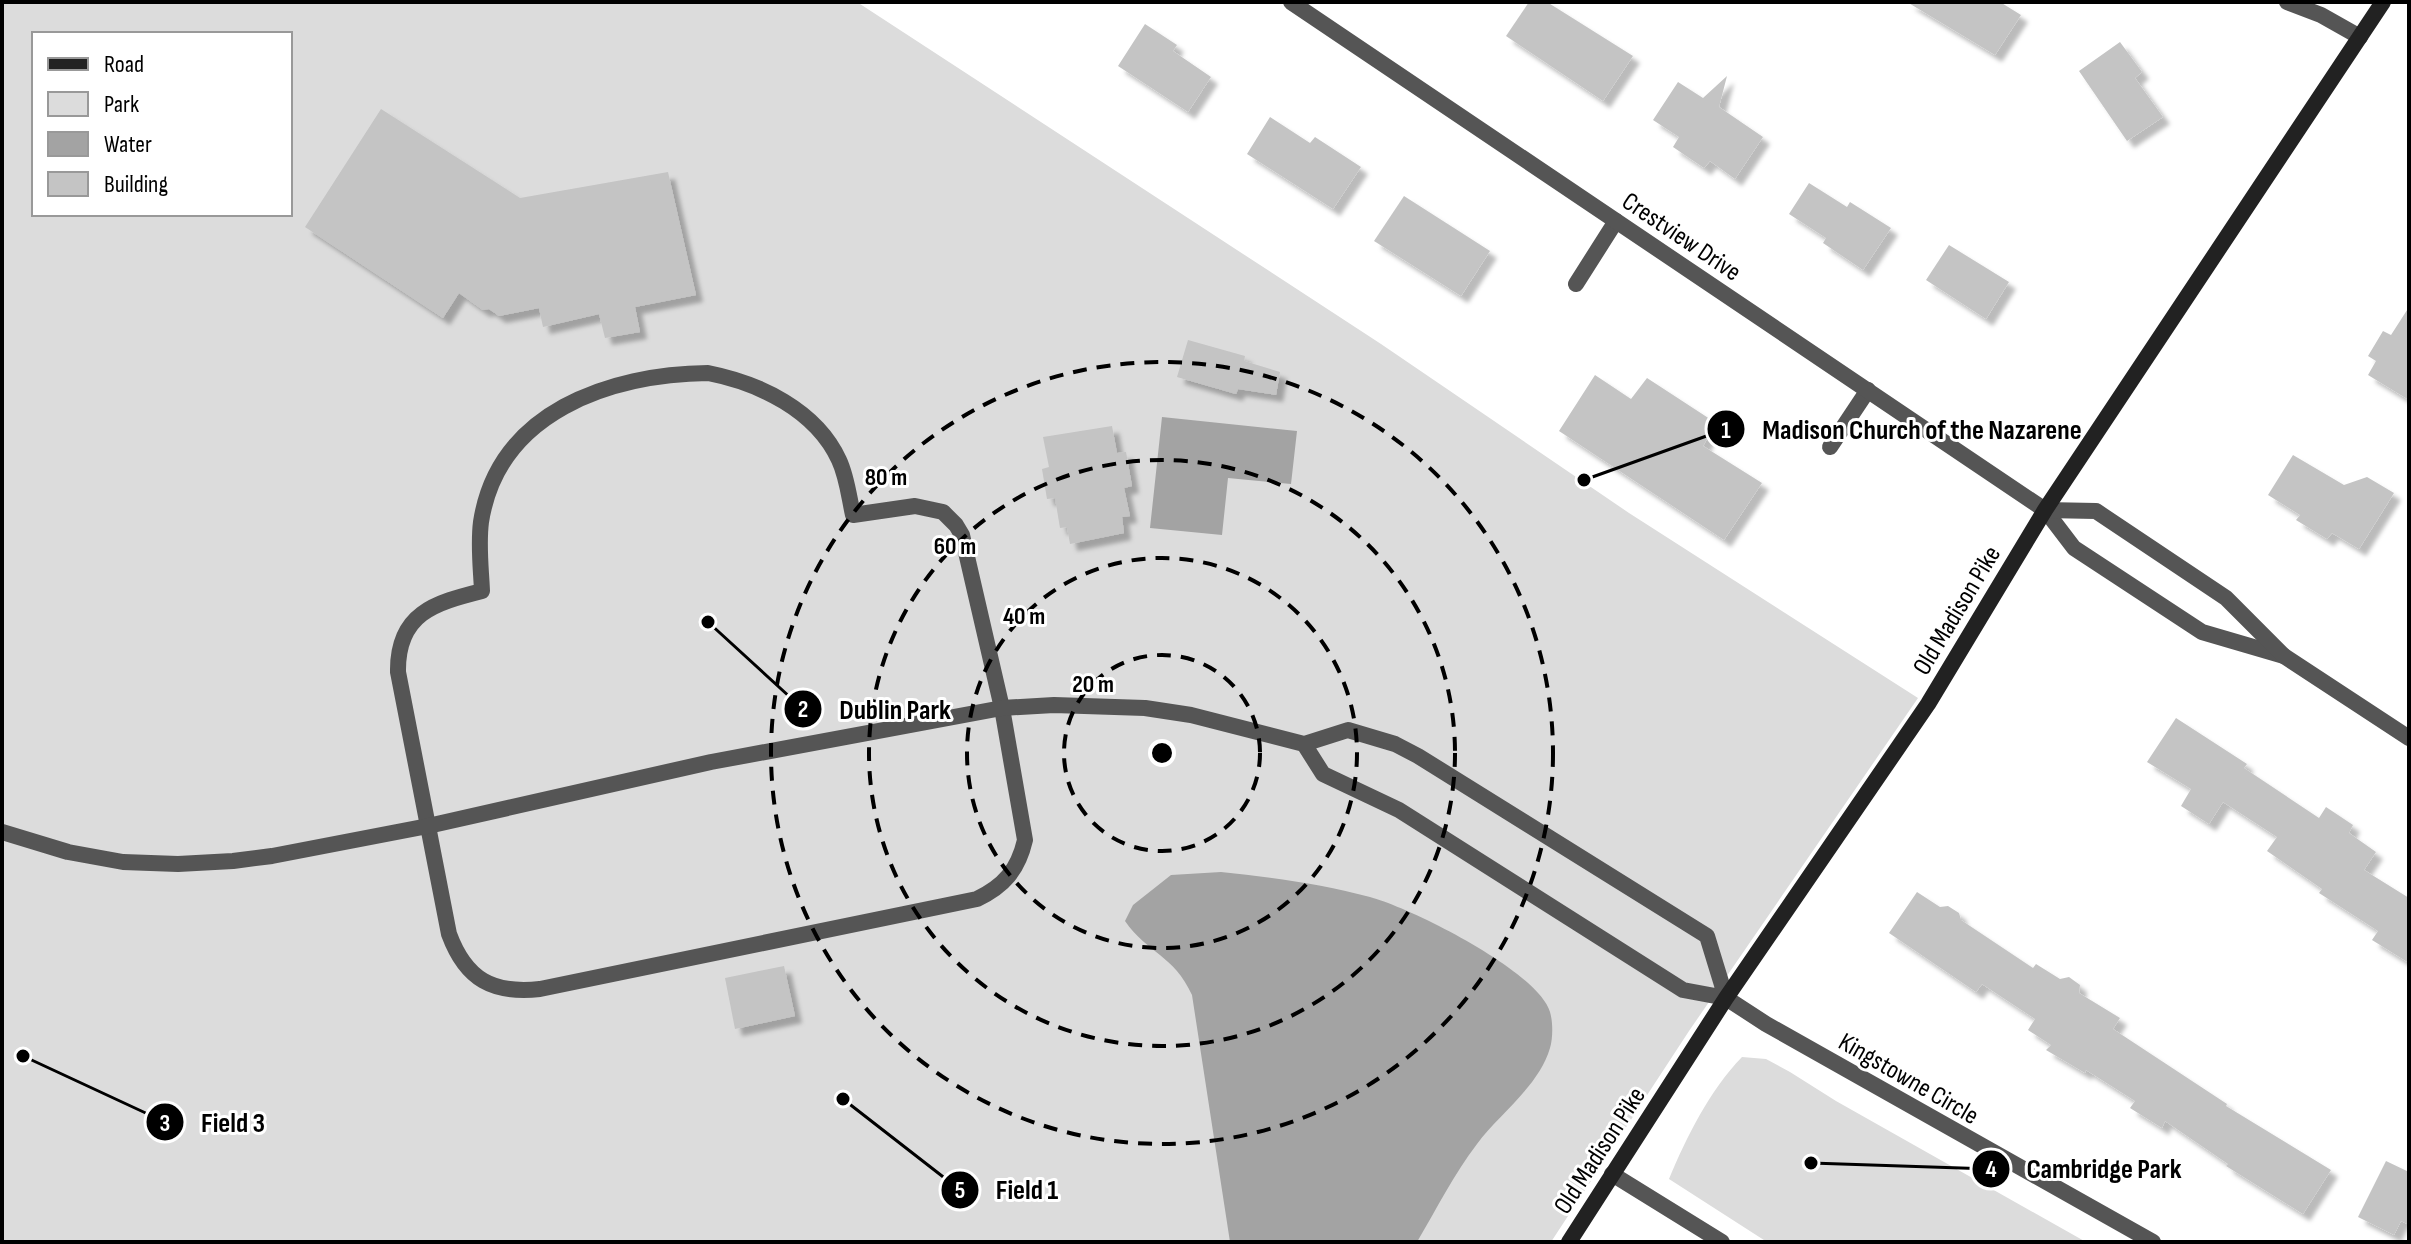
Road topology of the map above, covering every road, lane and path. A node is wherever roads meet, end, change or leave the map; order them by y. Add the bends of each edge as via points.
1 (1291, 2) edge
2 (2287, 2) edge
3 (2383, 2) edge
4 (2360, 37) junction
5 (1616, 221) junction
6 (1576, 284) dead end
7 (1868, 390) junction
8 (1830, 447) dead end
9 (2045, 510) junction
10 (2284, 656) junction
11 (1002, 708) junction
12 (2409, 738) edge
13 (1304, 744) junction
14 (428, 826) junction
15 (2, 832) edge
16 (1726, 998) junction
17 (1612, 1174) junction
18 (1569, 1242) edge
19 (1722, 1242) edge
20 (2153, 1242) edge

1 - 5 street, Crestview Drive
2 - 4 street
3 - 4 main road, Old Madison Pike
4 - 9 main road, Old Madison Pike
5 - 6 street
5 - 7 street, Crestview Drive
7 - 8 street
7 - 9 street, Crestview Drive
9 - 10 street, Crestview Drive via 2074,548 2202,632
9 - 10 street, Crestview Drive via 2096,511 2226,598
9 - 16 main road, Old Madison Pike via 1928,704
10 - 12 street, Crestview Drive
11 - 13 street via 1145,708
11 - 14 street via 711,762
11 - 14 street via 1025,840 1002,884 977,899 540,989 502,989 466,968 454,947
11 - 14 street via 968,550 950,518 915,506 853,515 839,459 817,428 787,403 729,377 664,374 578,398 514,447 483,511 482,591 430,606 407,633 398,672
13 - 16 street via 1323,774 1399,810 1683,990
13 - 16 street via 1348,730 1418,756 1707,936
14 - 15 street via 209,864 123,862
16 - 17 main road, Old Madison Pike
16 - 20 street, Kingstowne Circle
17 - 18 main road, Old Madison Pike
17 - 19 street

